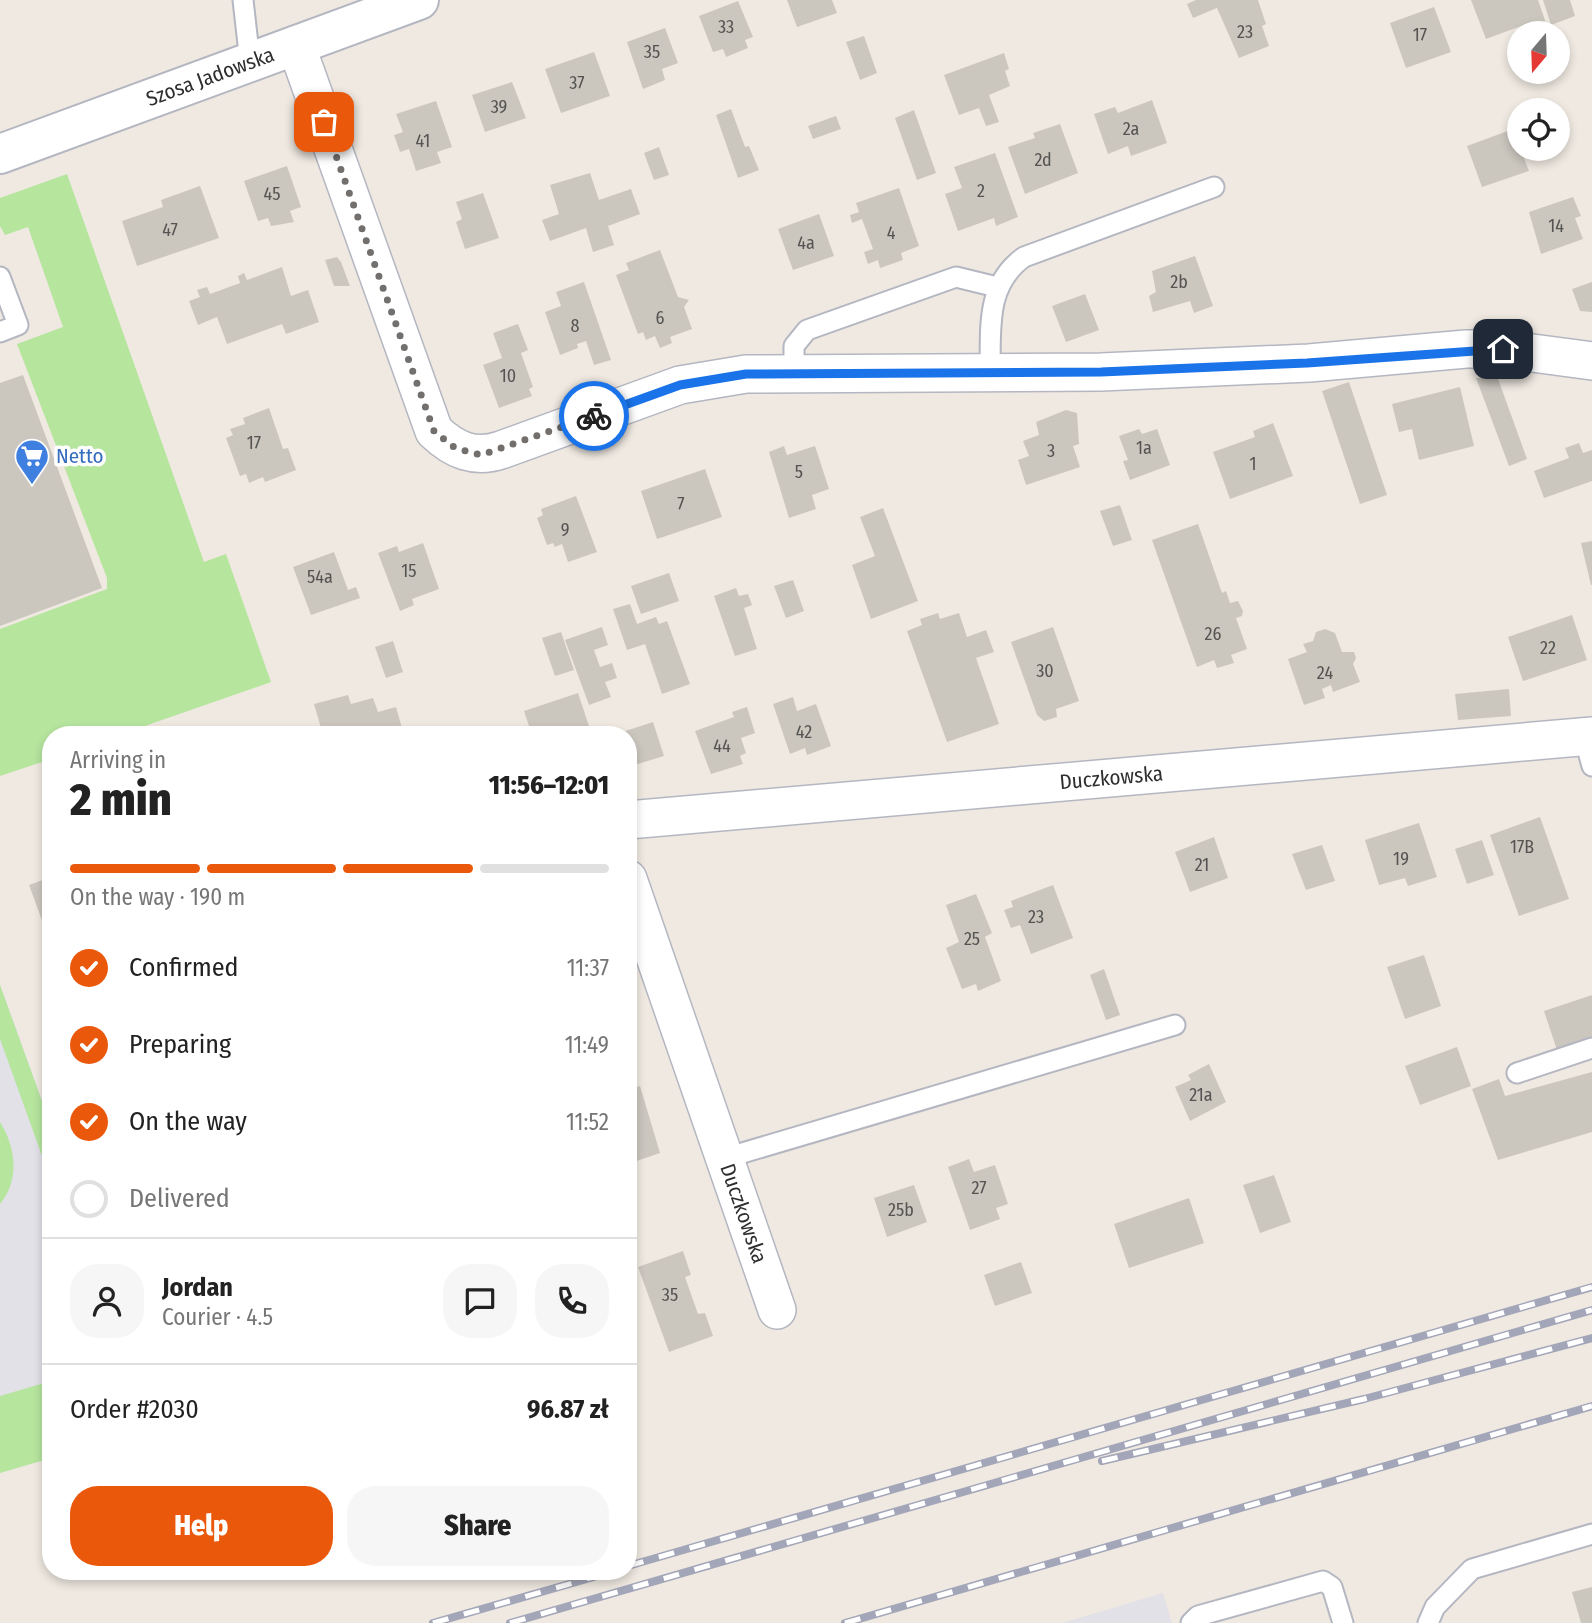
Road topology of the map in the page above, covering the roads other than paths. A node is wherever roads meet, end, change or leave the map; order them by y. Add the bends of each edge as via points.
1 (243, 0) edge
2 (419, 0) edge
3 (296, 45) junction
4 (250, 62) junction
5 (0, 154) edge
6 (1214, 187) dead end
7 (0, 277) edge
8 (997, 287) junction
9 (0, 332) edge
10 (1592, 361) edge
11 (794, 371) junction
12 (990, 372) junction
13 (1589, 746) edge
14 (637, 819) edge
15 (637, 906) edge
16 (1175, 1025) dead end
17 (1592, 1048) edge
18 (1517, 1073) dead end
19 (722, 1159) junction
20 (777, 1310) dead end
21 (1592, 1534) edge
22 (1191, 1623) edge
23 (1343, 1623) edge
24 (1428, 1623) edge

1 - 4 lane
2 - 3 main road, Szosa Jadowska
3 - 4 main road, Szosa Jadowska
3 - 11 street via 434,431 444,441 468,453 491,454 680,385
4 - 5 main road, Szosa Jadowska
6 - 8 lane via 1024,257
7 - 9 lane via 18,325
8 - 11 lane via 956,277 807,330 794,346
8 - 12 lane via 992,305
10 - 12 street via 1503,349 1309,363
11 - 12 street
13 - 14 street, Duczkowska
15 - 19 street, Duczkowska
16 - 19 lane
17 - 18 lane
19 - 20 street, Duczkowska
21 - 24 lane via 1472,1569 1435,1607
22 - 23 lane via 1198,1616 1323,1581 1332,1587

